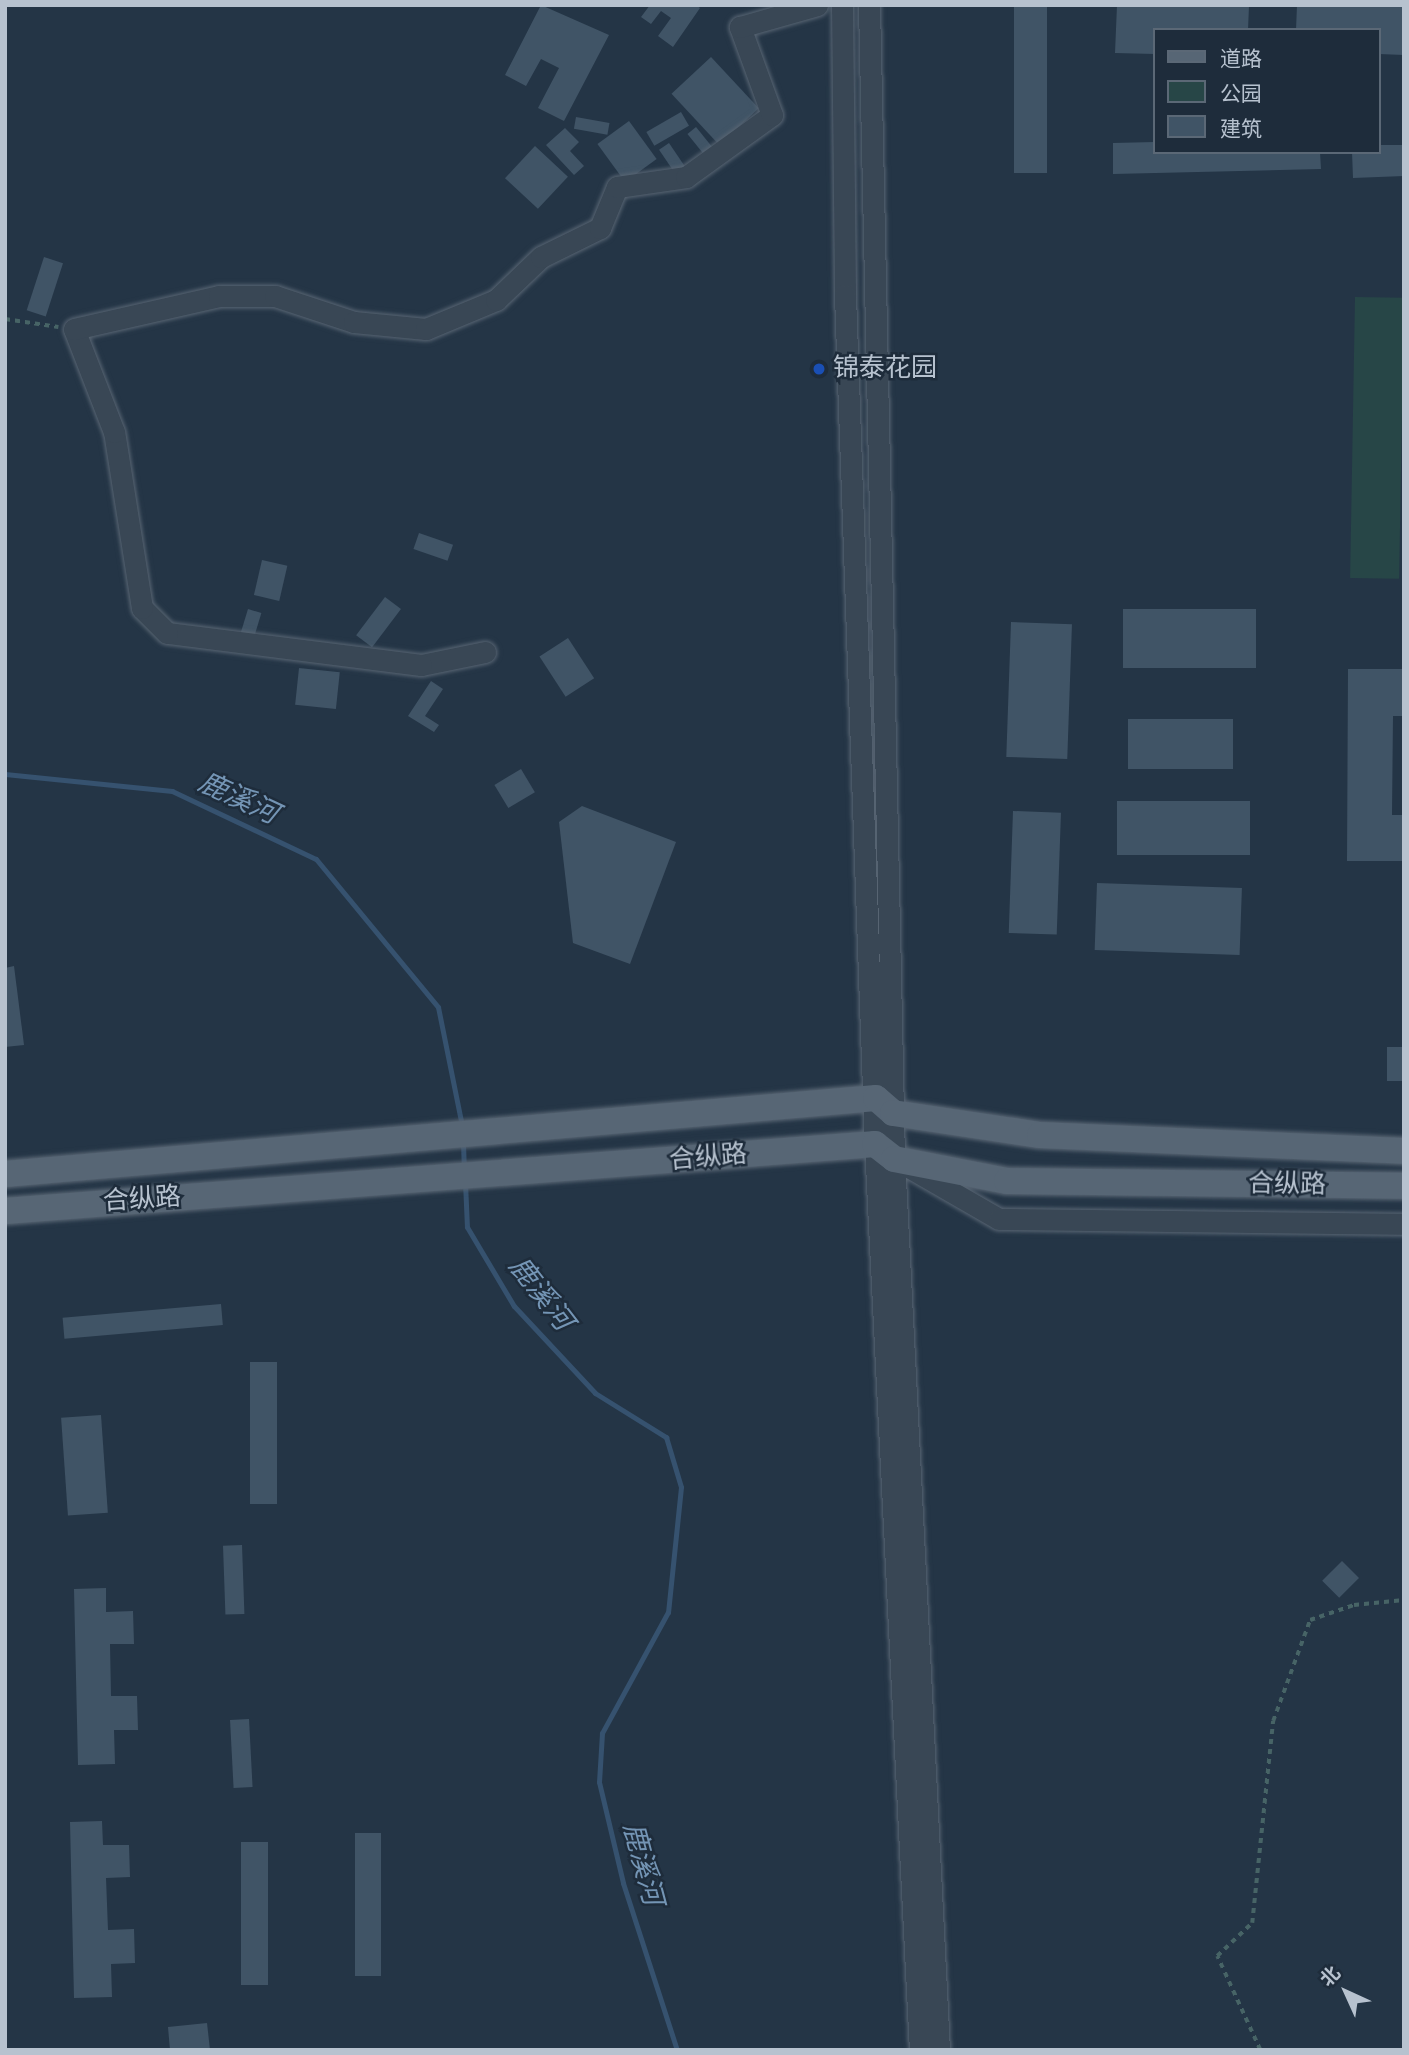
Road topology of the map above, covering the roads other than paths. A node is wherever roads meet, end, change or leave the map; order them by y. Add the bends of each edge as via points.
1 (817, 5) edge
2 (842, 5) edge
3 (869, 5) edge
4 (485, 652) dead end
5 (884, 1105) junction
6 (884, 1151) junction
7 (1404, 1151) edge
8 (5, 1174) edge
9 (1404, 1186) edge
10 (5, 1211) edge
11 (1404, 1224) edge
12 (920, 2050) edge
13 (939, 2050) edge

1 - 4 street via 740,27 772,115 686,177 617,187 600,228 541,257 496,300 426,329 354,322 275,296 242,296 74,330 114,432 142,608 167,633 421,666
2 - 5 street via 845,296
3 - 5 street
5 - 6 street
5 - 7 main road, 合纵路 via 1040,1135
5 - 8 main road, 合纵路
6 - 9 main road, 合纵路 via 1007,1181
6 - 10 main road, 合纵路 via 378,1182
6 - 11 street via 999,1219
6 - 12 street
6 - 13 street

